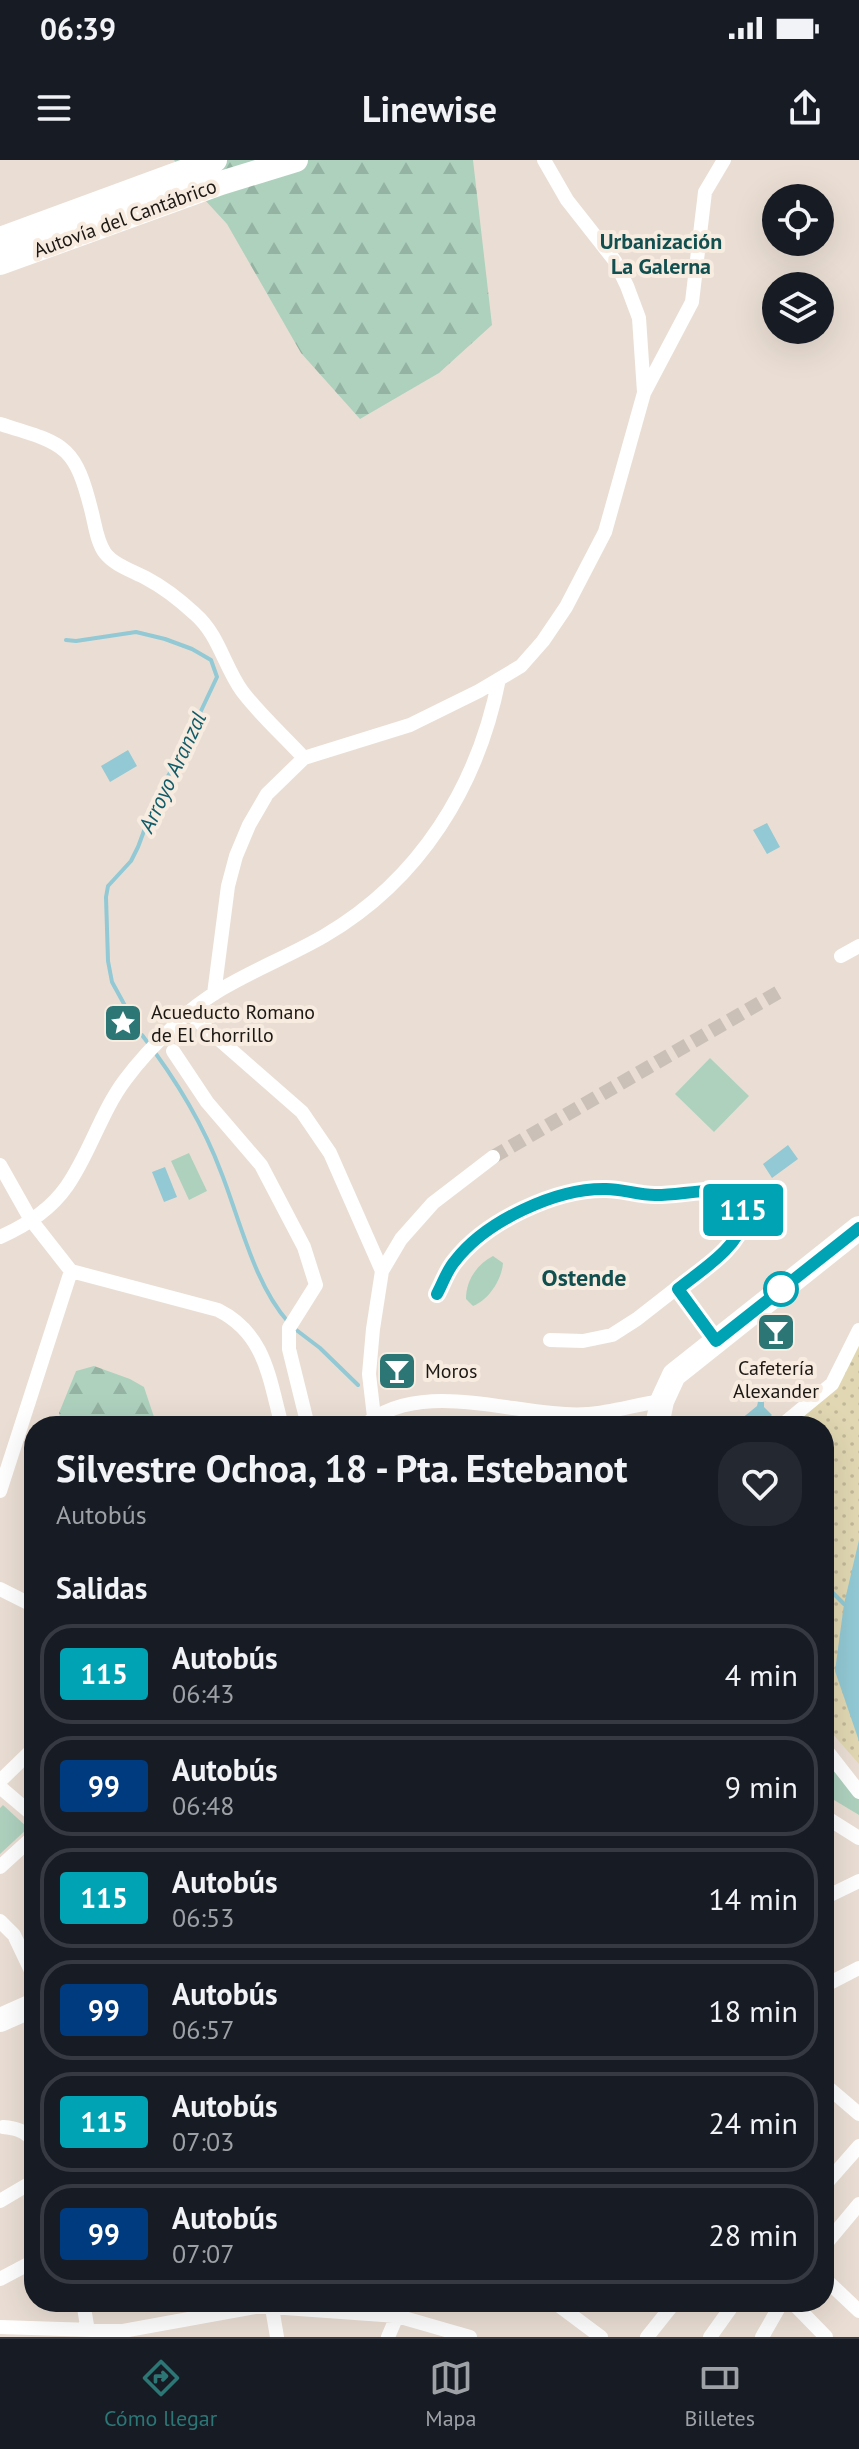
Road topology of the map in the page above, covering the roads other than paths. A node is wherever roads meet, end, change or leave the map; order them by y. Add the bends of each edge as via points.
1 (215, 160) edge
2 (296, 160) edge
3 (544, 160) edge
4 (724, 160) edge
5 (0, 239) edge
6 (0, 263) edge
7 (644, 393) junction
8 (0, 424) edge
9 (499, 679) junction
10 (304, 758) junction
11 (859, 946) edge
12 (841, 956) dead end
13 (214, 994) junction
14 (189, 1013) junction
15 (173, 1051) dead end
16 (493, 1157) tunnel mouth
17 (0, 1165) edge
18 (31, 1220) junction
19 (859, 1228) edge
20 (0, 1237) edge
21 (71, 1271) junction
22 (382, 1271) junction
23 (678, 1289) junction
24 (437, 1294) dead end
25 (859, 1330) edge
26 (550, 1340) dead end
27 (716, 1341) junction
28 (662, 1401) junction
29 (24, 1416) edge
30 (279, 1416) edge
31 (306, 1416) edge
32 (369, 1416) edge
33 (384, 1416) edge
34 (534, 1416) edge
35 (579, 1416) edge
36 (659, 1416) edge
37 (793, 1416) edge
38 (24, 1417) edge
39 (0, 1491) edge
40 (0, 1589) edge
41 (24, 1601) edge
42 (24, 1759) edge
43 (834, 1760) edge
44 (0, 1784) edge
45 (859, 1792) edge
46 (24, 1807) edge
47 (834, 1822) edge
48 (859, 1838) edge
49 (24, 1845) edge
50 (0, 1867) edge
51 (859, 1881) edge
52 (834, 1893) edge
53 (0, 1921) edge
54 (24, 1956) edge
55 (859, 1968) edge
56 (834, 1981) edge
57 (24, 2009) edge
58 (0, 2020) edge
59 (834, 2093) edge
60 (859, 2114) edge
61 (1, 2126) edge
62 (24, 2132) edge
63 (859, 2146) edge
64 (834, 2175) edge
65 (24, 2187) edge
66 (0, 2201) edge
67 (859, 2204) edge
68 (834, 2234) edge
69 (24, 2266) edge
70 (0, 2279) edge
71 (834, 2287) edge
72 (859, 2311) edge
73 (85, 2312) edge
74 (228, 2312) edge
75 (272, 2312) edge
76 (355, 2312) edge
77 (399, 2312) edge
78 (567, 2312) edge
79 (667, 2312) edge
80 (728, 2312) edge
81 (776, 2312) edge
82 (802, 2312) edge
83 (397, 2316) junction
84 (0, 2327) edge
85 (89, 2333) edge
86 (277, 2337) edge
87 (388, 2337) edge
88 (470, 2337) edge
89 (601, 2337) edge
90 (647, 2337) edge
91 (710, 2337) edge
92 (762, 2337) edge
93 (826, 2337) edge

1 - 5 highway, Autovía del Cantábrico
2 - 6 highway, Autovía del Cantábrico
3 - 7 street via 627,286 639,318
4 - 7 street via 705,192 692,302
7 - 9 street via 610,517 587,570 543,641 521,666
8 - 10 street via 53,441 67,452 83,476 104,553 195,614 218,642 241,690
9 - 10 street via 410,725
9 - 13 street via 464,786 407,871 366,909 324,936
10 - 13 street via 267,794 236,856
11 - 12 street
13 - 14 street
14 - 18 street via 125,1080 67,1187
14 - 22 street via 302,1112 330,1153
15 - 31 street via 207,1102 261,1165 304,1247 316,1285 292,1323 289,1349
16 - 22 street via 433,1203
17 - 18 street
18 - 20 street
18 - 21 street
19 - 27 highway
21 - 29 street
21 - 30 street via 237,1319 262,1354
22 - 32 street
23 - 24 street via 733,1244 742,1229 746,1216 727,1191 653,1196 610,1189 561,1195 499,1223 472,1244 454,1261
23 - 26 street via 612,1335
23 - 27 street
25 - 37 street via 832,1384
27 - 28 highway via 674,1375
28 - 35 street
28 - 36 highway
33 - 34 street via 413,1404 445,1402
38 - 39 street
40 - 41 street
42 - 44 street
43 - 45 street
44 - 46 street
47 - 48 street
49 - 50 street
51 - 52 street
53 - 54 street
55 - 56 street
57 - 58 highway
59 - 60 street
61 - 62 street
63 - 64 street
65 - 66 street
67 - 68 street
69 - 70 street
71 - 72 street
73 - 85 street
74 - 85 street
75 - 86 street
76 - 83 street
77 - 83 street
78 - 89 street
79 - 90 street
80 - 91 street
81 - 92 street
82 - 93 street
83 - 87 street
83 - 88 street
84 - 85 street

